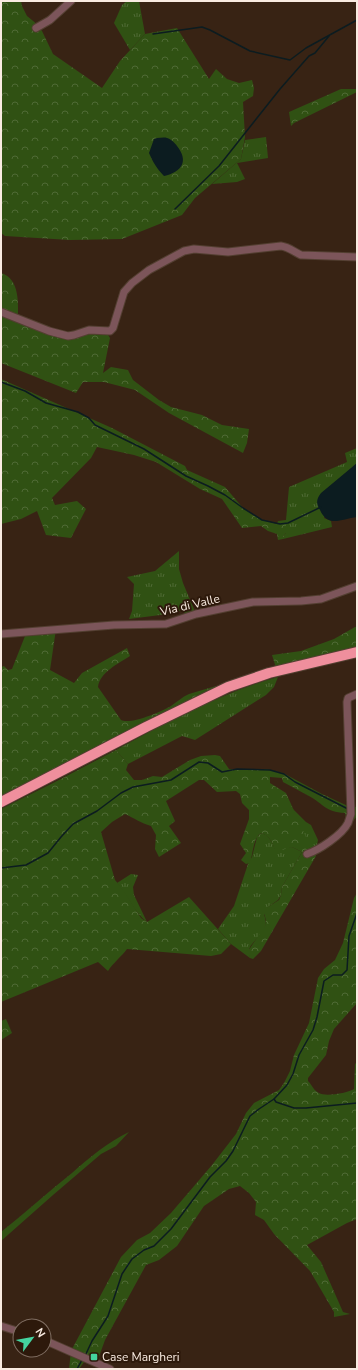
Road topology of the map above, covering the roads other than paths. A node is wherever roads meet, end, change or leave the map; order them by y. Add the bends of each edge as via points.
1 (71, 1) edge
2 (36, 28) dead end
3 (357, 257) edge
4 (1, 312) edge
5 (357, 586) edge
6 (1, 634) edge
7 (357, 652) edge
8 (357, 659) edge
9 (357, 694) edge
10 (1, 802) edge
11 (1, 808) edge
12 (307, 854) dead end
13 (1, 1326) edge
14 (12, 1329) edge
15 (52, 1343) edge
16 (110, 1369) edge

1 - 2 street via 50,20
3 - 4 street via 301,255 281,246 228,252 194,249 184,251 149,270 132,283 124,292 110,331 89,330 68,336
5 - 6 street, Via di Valle via 321,599 254,602 196,614 166,624
7 - 10 highway via 293,666 234,685
8 - 11 highway via 274,678 238,690 147,733
9 - 12 street via 348,698 347,702 349,822 339,834 314,852
13 - 14 street
15 - 16 street

